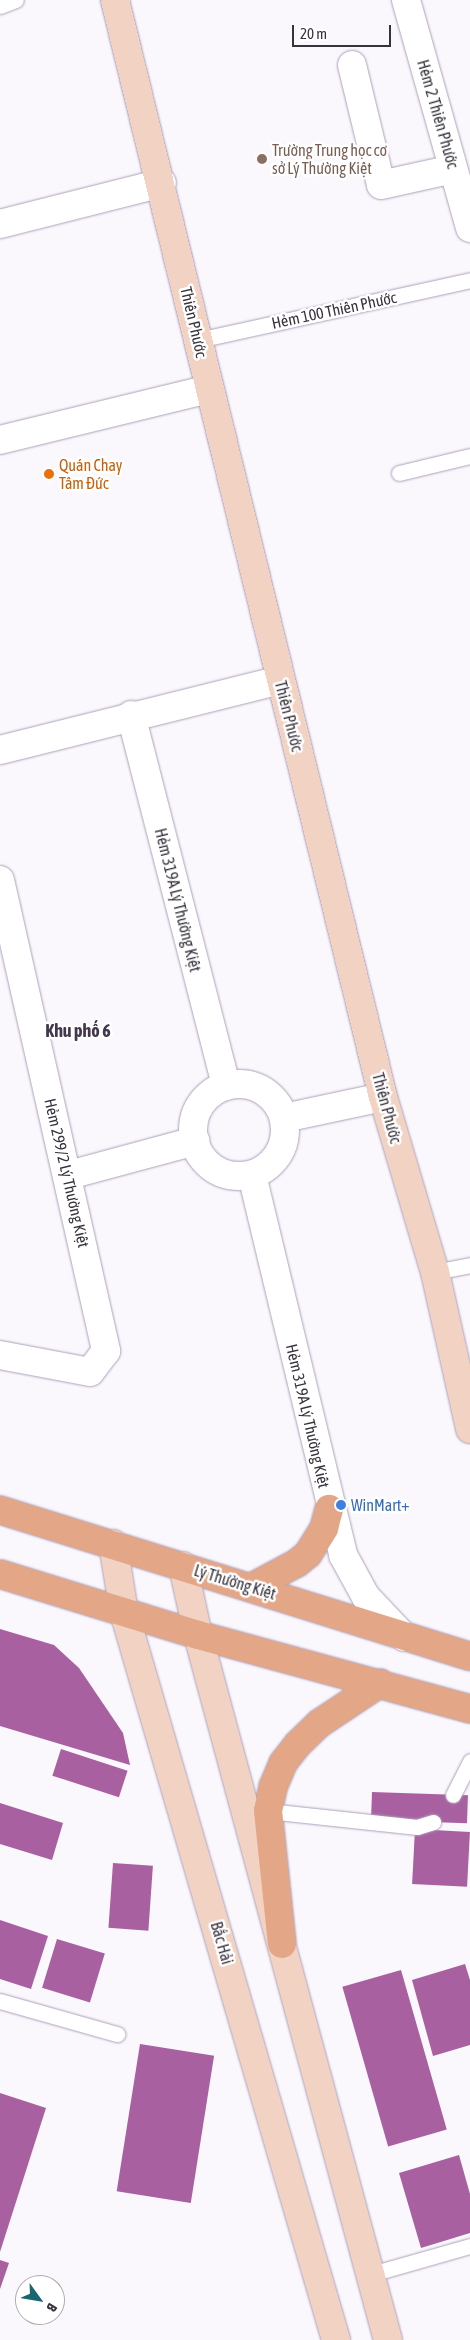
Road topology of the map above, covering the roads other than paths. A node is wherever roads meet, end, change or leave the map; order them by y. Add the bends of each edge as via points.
1 (16, 0) edge
2 (115, 0) edge
3 (406, 0) edge
4 (0, 6) edge
5 (352, 64) dead end
6 (453, 169) junction
7 (162, 183) junction
8 (0, 224) edge
9 (470, 228) edge
10 (470, 280) edge
11 (198, 340) junction
12 (209, 388) junction
13 (0, 440) edge
14 (470, 456) edge
15 (399, 473) dead end
16 (280, 680) junction
17 (131, 715) junction
18 (0, 750) edge
19 (0, 880) edge
20 (226, 1086) junction
21 (383, 1097) junction
22 (284, 1118) junction
23 (195, 1141) junction
24 (69, 1175) junction
25 (252, 1175) junction
26 (470, 1265) edge
27 (435, 1272) junction
28 (0, 1355) edge
29 (470, 1429) edge
30 (330, 1509) junction
31 (0, 1510) edge
32 (113, 1544) junction
33 (183, 1566) junction
34 (0, 1574) edge
35 (252, 1587) junction
36 (124, 1612) junction
37 (198, 1635) junction
38 (404, 1637) junction
39 (470, 1656) edge
40 (380, 1682) junction
41 (470, 1709) edge
42 (470, 1761) edge
43 (453, 1795) dead end
44 (268, 1811) junction
45 (433, 1822) dead end
46 (282, 1944) junction
47 (0, 2001) edge
48 (117, 2034) dead end
49 (470, 2246) edge
50 (368, 2275) junction
51 (336, 2340) edge
52 (388, 2340) edge

1 - 4 lane
2 - 7 main road, Thiên Phước
3 - 6 street, Hẻm 2 Thiên Phước
5 - 6 street via 381,185
6 - 9 street, Hẻm 2 Thiên Phước
7 - 8 street
7 - 11 main road, Thiên Phước
10 - 11 lane, Hẻm 100 Thiên Phước
11 - 12 main road, Thiên Phước
12 - 13 street
12 - 16 main road, Thiên Phước
14 - 15 lane
16 - 17 street
16 - 21 main road, Thiên Phước
17 - 18 street
17 - 20 street, Hẻm 319A Lý Thường Kiệt
19 - 24 street, Hẻm 299/2 Lý Thường Kiệt
20 - 22 street via 241,1084 268,1094
20 - 23 street via 203,1101 196,1114
21 - 22 street
21 - 27 main road, Thiên Phước
22 - 25 street via 286,1132 276,1159
23 - 24 street
23 - 25 street via 200,1155 216,1170 238,1177
24 - 28 street, Hẻm 299/2 Lý Thường Kiệt via 106,1351 90,1372
25 - 30 street, Hẻm 319A Lý Thường Kiệt
26 - 27 lane
27 - 29 main road, Thiên Phước
30 - 35 main road via 324,1528 308,1554 296,1564
30 - 38 street, Hẻm 319A Lý Thường Kiệt via 343,1555 354,1579
31 - 32 main road, Lý Thường Kiệt
32 - 33 main road, Lý Thường Kiệt
32 - 36 main road, Bắc Hải
33 - 35 main road, Lý Thường Kiệt
33 - 37 main road
34 - 36 main road
35 - 38 main road, Lý Thường Kiệt
36 - 37 main road
36 - 51 main road, Bắc Hải
37 - 40 main road
37 - 46 main road
38 - 39 main road, Lý Thường Kiệt
40 - 41 main road
40 - 44 main road via 320,1723 298,1744 283,1763
42 - 43 lane
44 - 45 lane via 417,1827
44 - 46 main road
46 - 50 main road
47 - 48 lane
49 - 50 lane
50 - 52 main road

